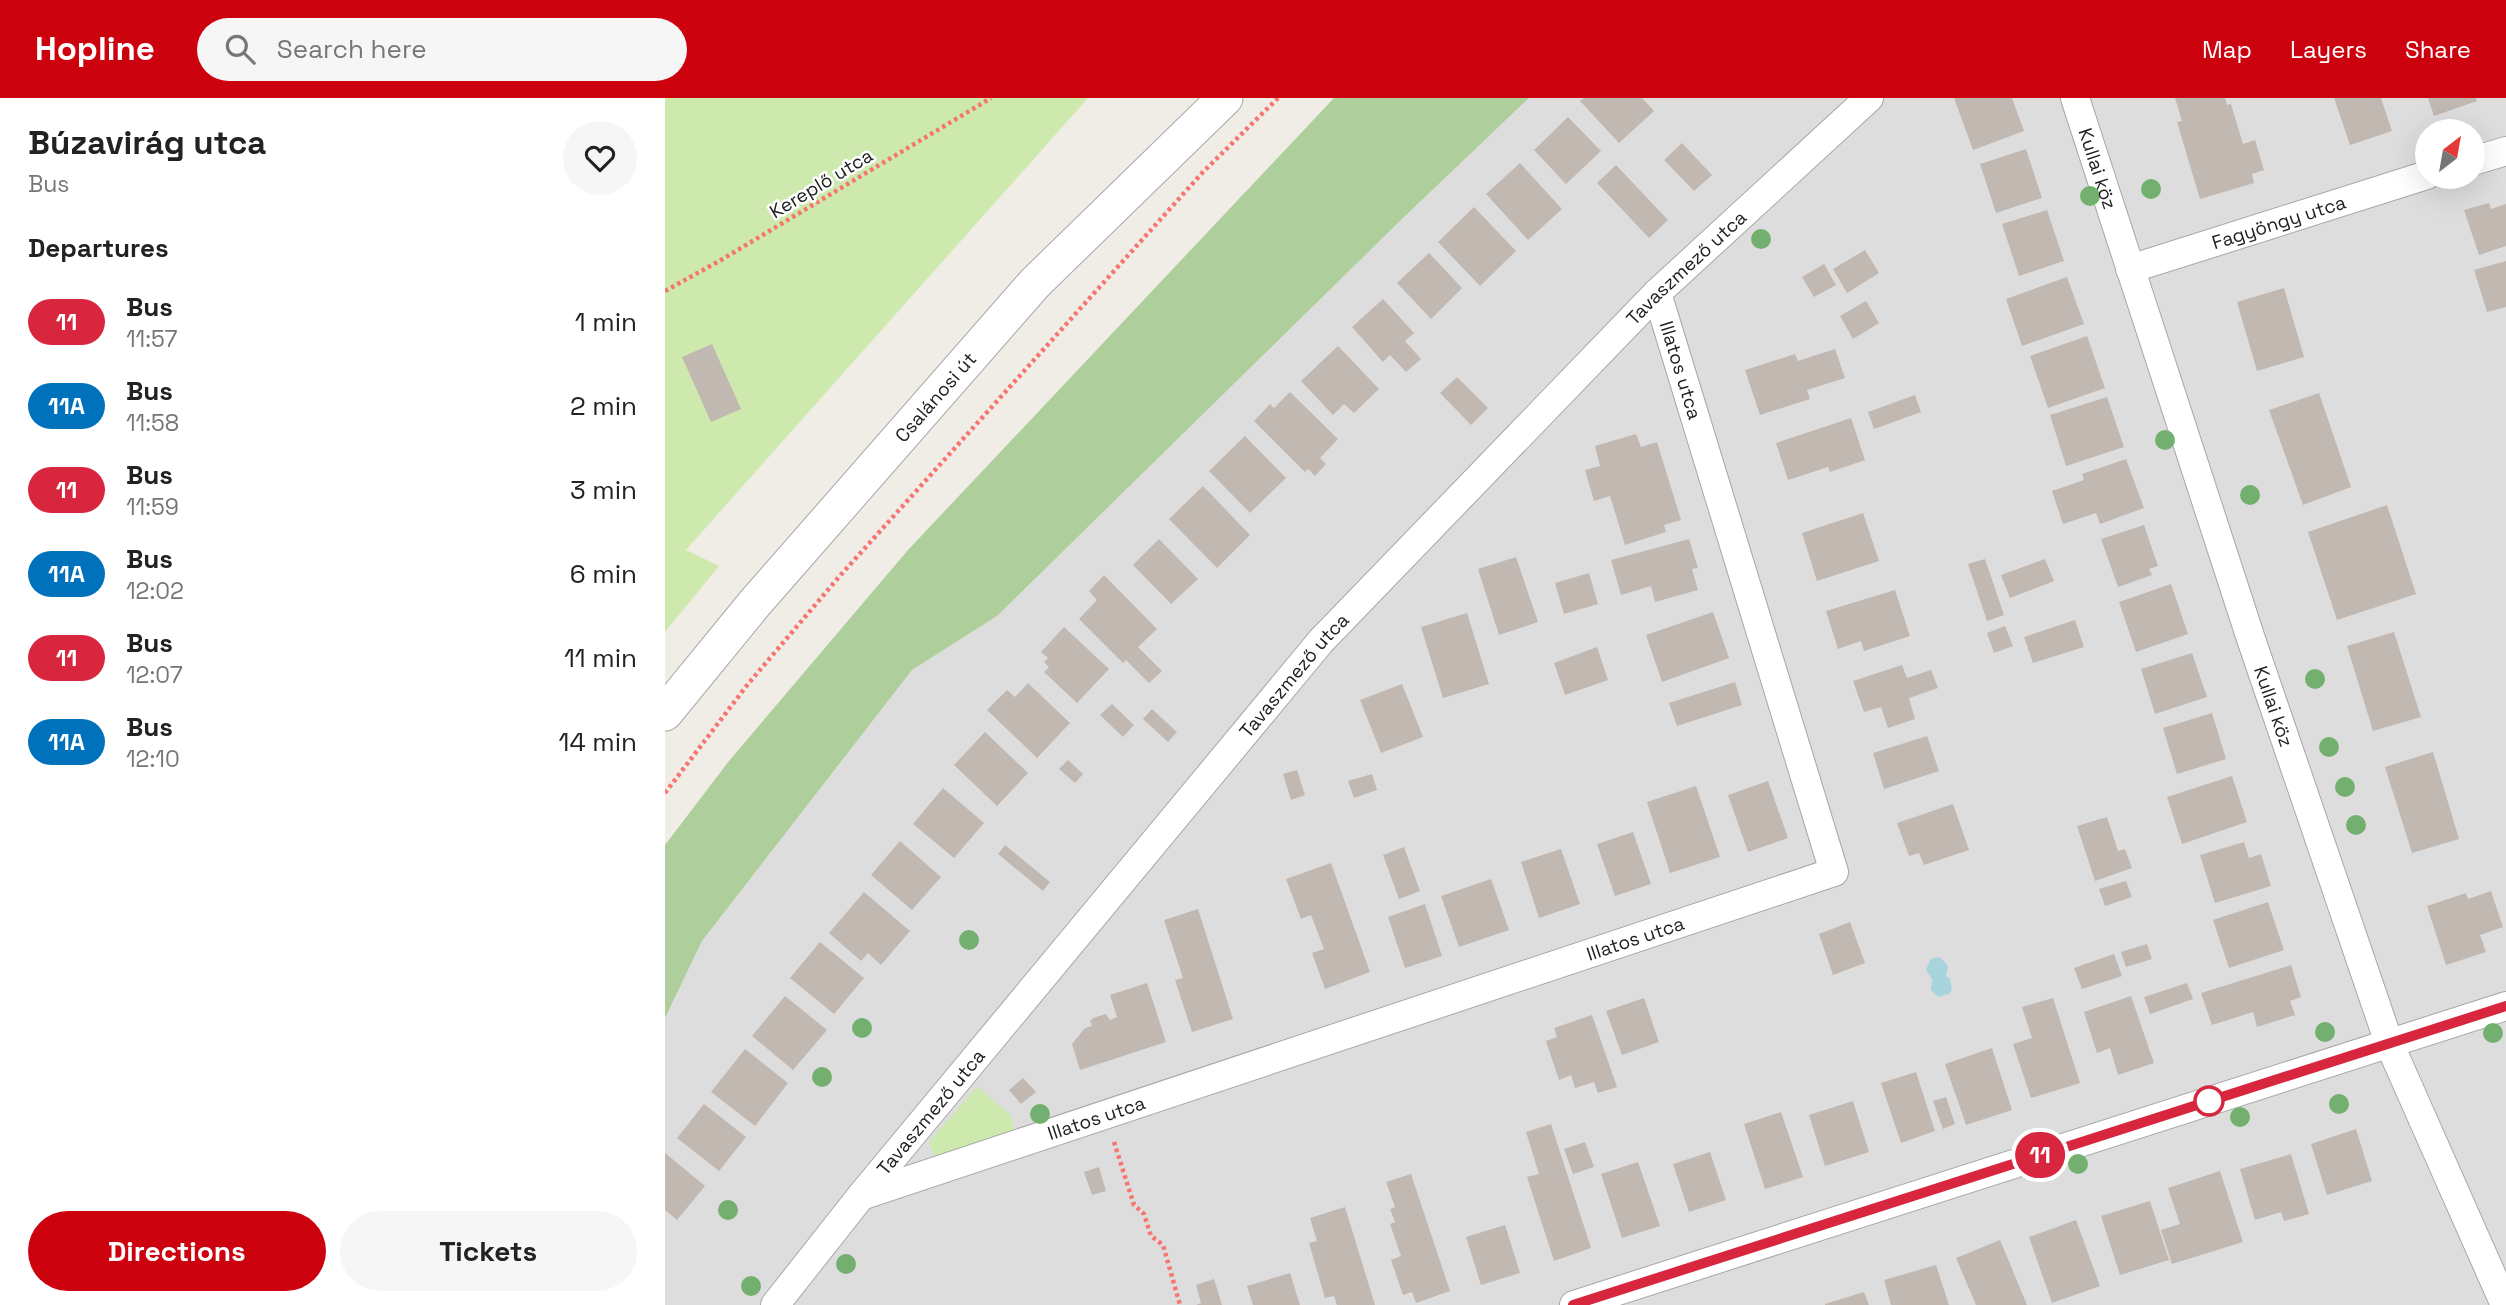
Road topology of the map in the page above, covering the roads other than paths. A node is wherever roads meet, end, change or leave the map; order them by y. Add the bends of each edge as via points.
1 (1224, 98) edge
2 (1870, 98) edge
3 (2075, 98) edge
4 (2506, 151) edge
5 (2485, 157) edge
6 (2415, 179) edge
7 (2130, 268) junction
8 (1657, 293) junction
9 (665, 713) edge
10 (2506, 1006) edge
11 (2389, 1043) junction
12 (861, 1196) junction
13 (775, 1305) edge
14 (1573, 1305) edge
15 (2505, 1305) edge

1 - 9 street, Csalánosi út via 1035,284 754,604
2 - 8 street, Tavaszmező utca
3 - 7 street, Kullai köz
4 - 5 street
6 - 7 street, Fagyöngy utca
7 - 11 street, Kullai köz
8 - 12 street, Tavaszmező utca via 1321,641
8 - 12 street, Illatos utca via 1834,872
10 - 11 street
11 - 14 street
11 - 15 street, Kullai köz
12 - 13 street, Tavaszmező utca

